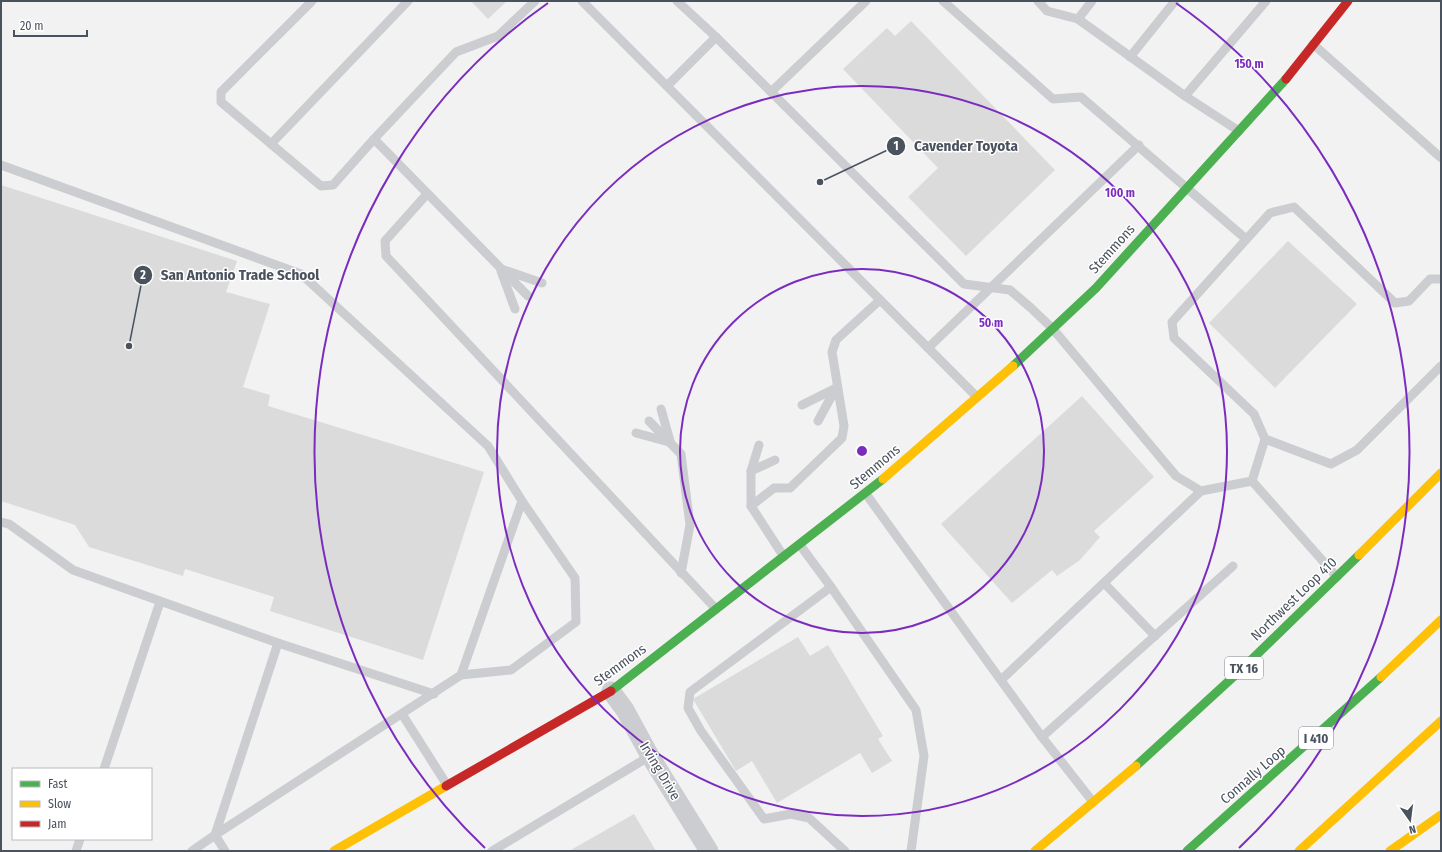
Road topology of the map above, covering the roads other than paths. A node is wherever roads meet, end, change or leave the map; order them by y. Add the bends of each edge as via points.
1 (312, 1) edge
2 (408, 1) edge
3 (535, 1) edge
4 (582, 1) edge
5 (677, 1) edge
6 (866, 1) edge
7 (943, 1) edge
8 (1038, 1) edge
9 (1092, 1) edge
10 (1175, 1) edge
11 (1266, 1) edge
12 (1348, 1) edge
13 (1078, 19) junction
14 (716, 37) junction
15 (1313, 44) junction
16 (1130, 57) junction
17 (667, 86) junction
18 (771, 92) junction
19 (1185, 96) junction
20 (1239, 131) junction
21 (374, 139) junction
22 (271, 144) junction
23 (1139, 145) junction
24 (1441, 158) edge
25 (1, 165) edge
26 (1187, 187) junction
27 (427, 194) junction
28 (1246, 240) junction
29 (501, 269) junction
30 (1441, 279) edge
31 (542, 283) dead end
32 (991, 287) junction
33 (528, 296) dead end
34 (880, 300) junction
35 (515, 309) dead end
36 (1053, 329) junction
37 (928, 348) junction
38 (1441, 366) edge
39 (836, 388) junction
40 (977, 397) junction
41 (802, 405) dead end
42 (661, 409) dead end
43 (818, 420) dead end
44 (649, 421) dead end
45 (636, 433) dead end
46 (1265, 439) junction
47 (670, 442) junction
48 (759, 445) dead end
49 (775, 460) dead end
50 (751, 470) junction
51 (1441, 473) edge
52 (1252, 481) junction
53 (1201, 491) junction
54 (866, 494) junction
55 (522, 501) junction
56 (751, 506) junction
57 (1, 522) edge
58 (800, 545) junction
59 (784, 557) junction
60 (1233, 566) dead end
61 (681, 572) junction
62 (1337, 577) junction
63 (1104, 582) junction
64 (831, 587) junction
65 (160, 602) junction
66 (716, 609) junction
67 (1441, 620) edge
68 (1154, 636) junction
69 (278, 643) junction
70 (461, 675) junction
71 (1001, 680) junction
72 (611, 691) junction
73 (434, 694) junction
74 (402, 714) junction
75 (1441, 722) edge
76 (1042, 737) junction
77 (650, 756) junction
78 (104, 768) edge
79 (447, 785) junction
80 (1093, 802) junction
81 (1441, 814) edge
82 (215, 835) junction
83 (80, 840) edge
84 (76, 851) edge
85 (192, 851) edge
86 (225, 851) edge
87 (334, 851) edge
88 (492, 851) edge
89 (709, 851) edge
90 (845, 851) edge
91 (911, 851) edge
92 (1035, 851) edge
93 (1187, 851) edge
94 (1299, 851) edge
95 (1390, 851) edge

1 - 22 lane via 221,92 221,102
2 - 22 lane
3 - 21 lane via 498,36 456,52
4 - 17 lane
5 - 14 lane
6 - 18 lane
7 - 23 lane via 1053,99 1081,97
8 - 13 lane via 1047,11
9 - 13 lane
10 - 16 lane
11 - 19 lane
12 - 15 main road, Stemmons
13 - 16 lane
14 - 17 lane
14 - 18 lane
15 - 20 main road, Stemmons
15 - 24 lane
16 - 19 lane
17 - 34 lane
18 - 32 lane via 964,284
19 - 20 lane
20 - 26 main road, Stemmons
21 - 22 lane via 333,185 321,186
21 - 27 lane
23 - 26 lane
23 - 32 lane
25 - 55 lane via 301,274 488,446
26 - 28 lane
26 - 36 main road, Stemmons via 1096,288
27 - 29 lane
27 - 61 lane via 385,241 386,256
28 - 30 lane via 1270,213 1294,207 1395,303 1409,301 1430,279
28 - 46 lane via 1172,322 1174,338 1254,414
29 - 31 lane
29 - 33 lane
29 - 35 lane
32 - 36 lane via 1010,290
32 - 37 lane
34 - 37 lane
34 - 39 lane via 836,340 832,352
36 - 40 main road, Stemmons
36 - 53 lane via 1176,476
37 - 40 lane
38 - 46 lane via 1357,450 1331,464
39 - 41 lane
39 - 43 lane
39 - 56 lane via 844,426 842,438 790,488 774,488
40 - 54 main road, Stemmons
42 - 47 lane
44 - 47 lane
45 - 47 lane
46 - 52 lane
47 - 61 lane via 681,454 690,525
48 - 50 lane
49 - 50 lane
50 - 56 lane
51 - 62 main road, Northwest Loop 410 / TX 16
52 - 53 lane
52 - 62 lane
53 - 63 lane
54 - 58 main road, Stemmons
54 - 71 lane
55 - 70 lane
55 - 70 lane via 575,578 576,622 511,670
56 - 59 lane
57 - 65 lane via 9,524 73,570
58 - 59 main road, Stemmons
58 - 64 lane
59 - 66 main road, Stemmons
60 - 68 lane
61 - 66 lane
62 - 80 main road, Northwest Loop 410 / TX 16 via 1226,686
63 - 68 lane
63 - 71 lane
64 - 90 lane via 690,692 688,708 701,731 764,819 791,814 809,818
64 - 91 lane via 916,710 924,756
65 - 69 lane
65 - 78 lane
66 - 72 main road, Stemmons
67 - 93 main road, Connally Loop / I 410 via 1350,707
68 - 76 lane
69 - 73 lane
69 - 82 lane
70 - 73 lane
71 - 76 lane
72 - 77 street, Irving Drive via 625,710
72 - 79 main road, Stemmons
73 - 74 lane
74 - 79 lane
74 - 82 lane
75 - 94 main road
76 - 80 lane
77 - 88 lane
77 - 89 street, Irving Drive
79 - 87 main road, Stemmons
80 - 92 main road, Northwest Loop 410 / TX 16
81 - 95 main road
82 - 85 lane
82 - 86 lane
83 - 84 lane

